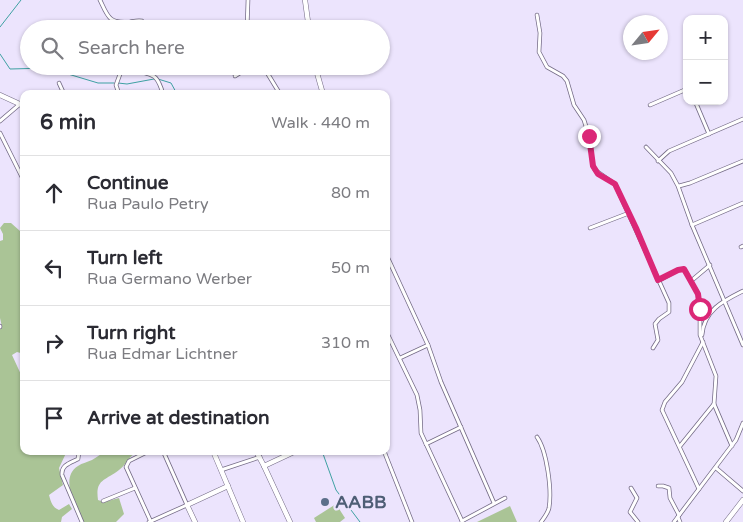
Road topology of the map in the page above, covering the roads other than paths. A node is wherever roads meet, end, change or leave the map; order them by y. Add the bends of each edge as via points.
1 (100, 0) edge
2 (248, 0) edge
3 (305, 0) edge
4 (537, 15) dead end
5 (111, 20) edge
6 (247, 20) edge
7 (308, 20) edge
8 (120, 75) edge
9 (154, 75) edge
10 (268, 75) edge
11 (318, 75) edge
12 (60, 84) dead end
13 (62, 90) edge
14 (118, 90) edge
15 (162, 90) edge
16 (278, 90) edge
17 (322, 90) edge
18 (683, 91) edge
19 (0, 95) edge
20 (20, 104) edge
21 (650, 105) dead end
22 (697, 105) edge
23 (20, 106) edge
24 (743, 119) edge
25 (0, 121) edge
26 (0, 132) edge
27 (709, 134) junction
28 (646, 147) dead end
29 (658, 161) junction
30 (743, 161) edge
31 (18, 169) joint
32 (20, 173) edge
33 (678, 186) junction
34 (743, 202) edge
35 (629, 213) junction
36 (692, 225) junction
37 (590, 228) dead end
38 (390, 263) edge
39 (710, 265) junction
40 (658, 280) junction
41 (691, 281) junction
42 (743, 291) edge
43 (724, 300) junction
44 (741, 334) edge
45 (390, 339) edge
46 (702, 340) junction
47 (428, 345) junction
48 (743, 345) edge
49 (653, 348) dead end
50 (400, 358) junction
51 (714, 404) junction
52 (743, 423) edge
53 (461, 427) junction
54 (537, 436) dead end
55 (426, 444) junction
56 (680, 446) junction
57 (732, 446) junction
58 (78, 455) edge
59 (141, 455) edge
60 (165, 455) edge
61 (215, 455) edge
62 (288, 455) edge
63 (386, 455) edge
64 (260, 457) joint
65 (284, 457) joint
66 (264, 466) junction
67 (716, 468) junction
68 (221, 470) junction
69 (228, 486) junction
70 (658, 486) dead end
71 (135, 488) junction
72 (631, 488) dead end
73 (699, 489) junction
74 (743, 491) edge
75 (505, 498) dead end
76 (743, 500) edge
77 (103, 501) dead end
78 (494, 503) junction
79 (187, 505) junction
80 (678, 516) junction
81 (462, 521) edge
82 (82, 522) edge
83 (150, 522) edge
84 (195, 522) edge
85 (244, 522) edge
86 (290, 522) edge
87 (412, 522) edge
88 (541, 522) edge
89 (638, 522) edge
90 (674, 522) edge
91 (680, 522) edge
92 (726, 522) edge

1 - 5 street
2 - 6 street
3 - 7 street
4 - 35 street via 539,52 547,67 564,76 568,82 574,105 589,136 593,166 598,174 615,184
8 - 14 street
9 - 15 street
10 - 16 street
11 - 17 street
12 - 13 street
18 - 21 street
19 - 20 street
22 - 27 street
23 - 25 street
24 - 27 street
26 - 31 street
27 - 29 street via 669,151
28 - 29 street
29 - 33 street
30 - 33 street
31 - 32 street
33 - 36 street
34 - 36 street
35 - 37 street
35 - 40 street
36 - 39 street
38 - 47 street
39 - 41 street
39 - 43 street
40 - 41 street via 684,269
40 - 49 street via 670,308 655,324 658,340
41 - 46 street via 698,294
42 - 43 street
43 - 44 street
43 - 46 street via 705,320
44 - 48 street
45 - 50 street
46 - 51 street via 716,376
46 - 56 street via 682,382 662,410
47 - 50 street
47 - 53 street
50 - 55 street via 419,402 421,432
51 - 56 street
51 - 57 street
52 - 57 street
53 - 55 street
53 - 78 street
54 - 88 street via 544,449 548,475 549,507
55 - 81 street
56 - 73 street
57 - 67 street
58 - 82 street via 78,459 65,466 62,475
59 - 71 street via 129,461 126,467
60 - 79 street
61 - 68 street
62 - 65 street
63 - 87 street
64 - 66 street
64 - 68 street
65 - 66 street
66 - 86 street
67 - 73 street
67 - 74 street
68 - 69 street
69 - 79 street
69 - 85 street
70 - 80 street via 669,488
71 - 77 street
71 - 83 street
72 - 89 street via 637,498 630,512
73 - 80 street
75 - 78 street
76 - 92 street
78 - 81 street
79 - 83 street
79 - 84 street
80 - 90 street
80 - 91 street

